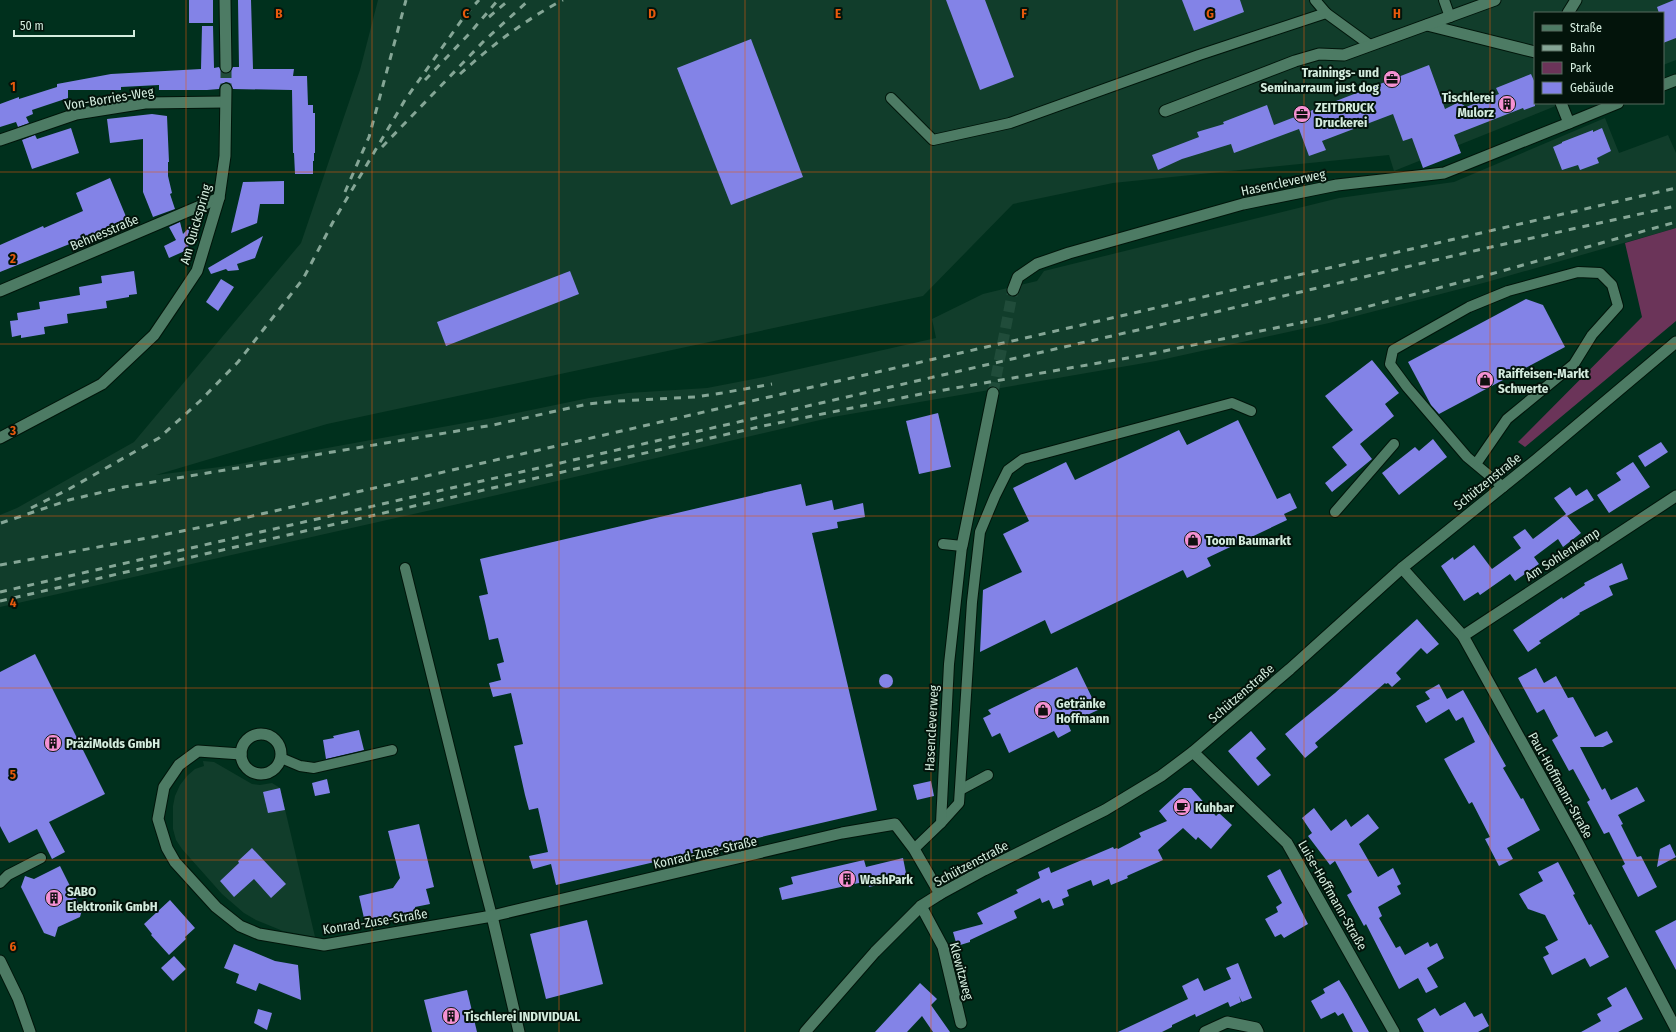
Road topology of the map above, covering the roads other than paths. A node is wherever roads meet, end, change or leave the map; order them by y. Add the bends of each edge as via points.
1 (225, 0) edge
2 (1315, 0) edge
3 (1444, 0) edge
4 (1495, 0) edge
5 (1576, 0) edge
6 (1569, 12) edge
7 (1326, 13) junction
8 (1450, 17) junction
9 (1427, 25) junction
10 (1370, 45) junction
11 (1534, 52) edge
12 (226, 67) tunnel mouth
13 (1676, 80) edge
14 (1664, 85) edge
15 (226, 89) tunnel mouth
16 (892, 98) dead end
17 (225, 102) junction
18 (1561, 104) edge
19 (1616, 104) edge
20 (1165, 111) dead end
21 (1569, 123) junction
22 (0, 140) edge
23 (220, 198) junction
24 (1013, 290) tunnel mouth
25 (0, 291) edge
26 (1676, 342) edge
27 (993, 393) tunnel mouth
28 (1252, 411) dead end
29 (0, 438) edge
30 (1394, 444) dead end
31 (1476, 464) junction
32 (1503, 486) junction
33 (1676, 496) edge
34 (1335, 512) dead end
35 (943, 544) dead end
36 (962, 546) junction
37 (405, 568) dead end
38 (1402, 568) junction
39 (1463, 636) junction
40 (392, 750) dead end
41 (1193, 752) junction
42 (241, 754) junction
43 (281, 758) junction
44 (988, 775) dead end
45 (960, 790) junction
46 (941, 824) junction
47 (914, 849) junction
48 (41, 858) dead end
49 (0, 883) edge
50 (940, 894) junction
51 (921, 906) junction
52 (492, 916) junction
53 (0, 961) edge
54 (961, 1022) dead end
55 (1676, 1029) edge
56 (30, 1032) edge
57 (519, 1032) edge
58 (805, 1032) edge
59 (1205, 1032) edge
60 (1258, 1032) edge
61 (1394, 1032) edge

1 - 12 street
2 - 7 lane
3 - 8 lane
4 - 8 street
5 - 6 street
7 - 10 lane
7 - 16 lane via 1199,55 1010,123 933,140
8 - 9 street
9 - 10 street
9 - 11 street
10 - 20 street via 1344,55 1319,54 1295,61
13 - 14 street
15 - 17 street, Am Quickspring
17 - 22 street, Von-Borries-Weg via 145,103 76,114
17 - 23 street, Am Quickspring via 225,156
18 - 21 street
19 - 21 street, Hasencleverweg
21 - 24 street, Hasencleverweg via 1444,173 1337,185 1243,204 1069,254 1037,264 1018,277
23 - 25 street, Behnesstraße
23 - 29 street, Am Quickspring via 196,271 154,335 102,384
26 - 32 street, Schützenstraße
27 - 36 street, Hasencleverweg
28 - 45 lane via 1232,403 1023,459 1008,470 980,532 972,602
30 - 34 lane
31 - 31 lane via 1467,457 1390,364 1393,350 1469,306 1508,291 1578,272 1600,273 1612,285 1618,306 1592,335 1574,364 1507,419
31 - 32 lane
32 - 38 street, Schützenstraße
33 - 39 street, Am Sohlenkamp
35 - 36 lane
36 - 46 lane, Hasencleverweg via 948,664
37 - 52 lane
38 - 39 street, Paul-Hoffmann-Straße
38 - 41 street, Schützenstraße
39 - 55 street, Paul-Hoffmann-Straße
40 - 43 lane via 314,768 300,766
41 - 50 street, Schützenstraße via 1161,776 1105,810
41 - 61 street, Luise-Hoffmann-Straße via 1287,842
42 - 43 street via 247,769 258,774 268,774 276,769
42 - 43 street via 247,740 261,734 276,740
42 - 52 street, Konrad-Zuse-Straße via 198,751 179,765 164,787 158,819 167,848 175,862 216,907 240,926 259,934 324,945
44 - 45 lane
45 - 46 lane via 959,803
46 - 47 lane
47 - 50 street
47 - 52 street, Konrad-Zuse-Straße via 895,824 842,833
48 - 49 lane via 8,875
50 - 51 street, Schützenstraße
51 - 54 street, Klewitzweg via 943,947
51 - 58 street, Schützenstraße via 875,952
52 - 57 street
53 - 56 street via 18,998
59 - 60 street via 1227,1022 1256,1028

